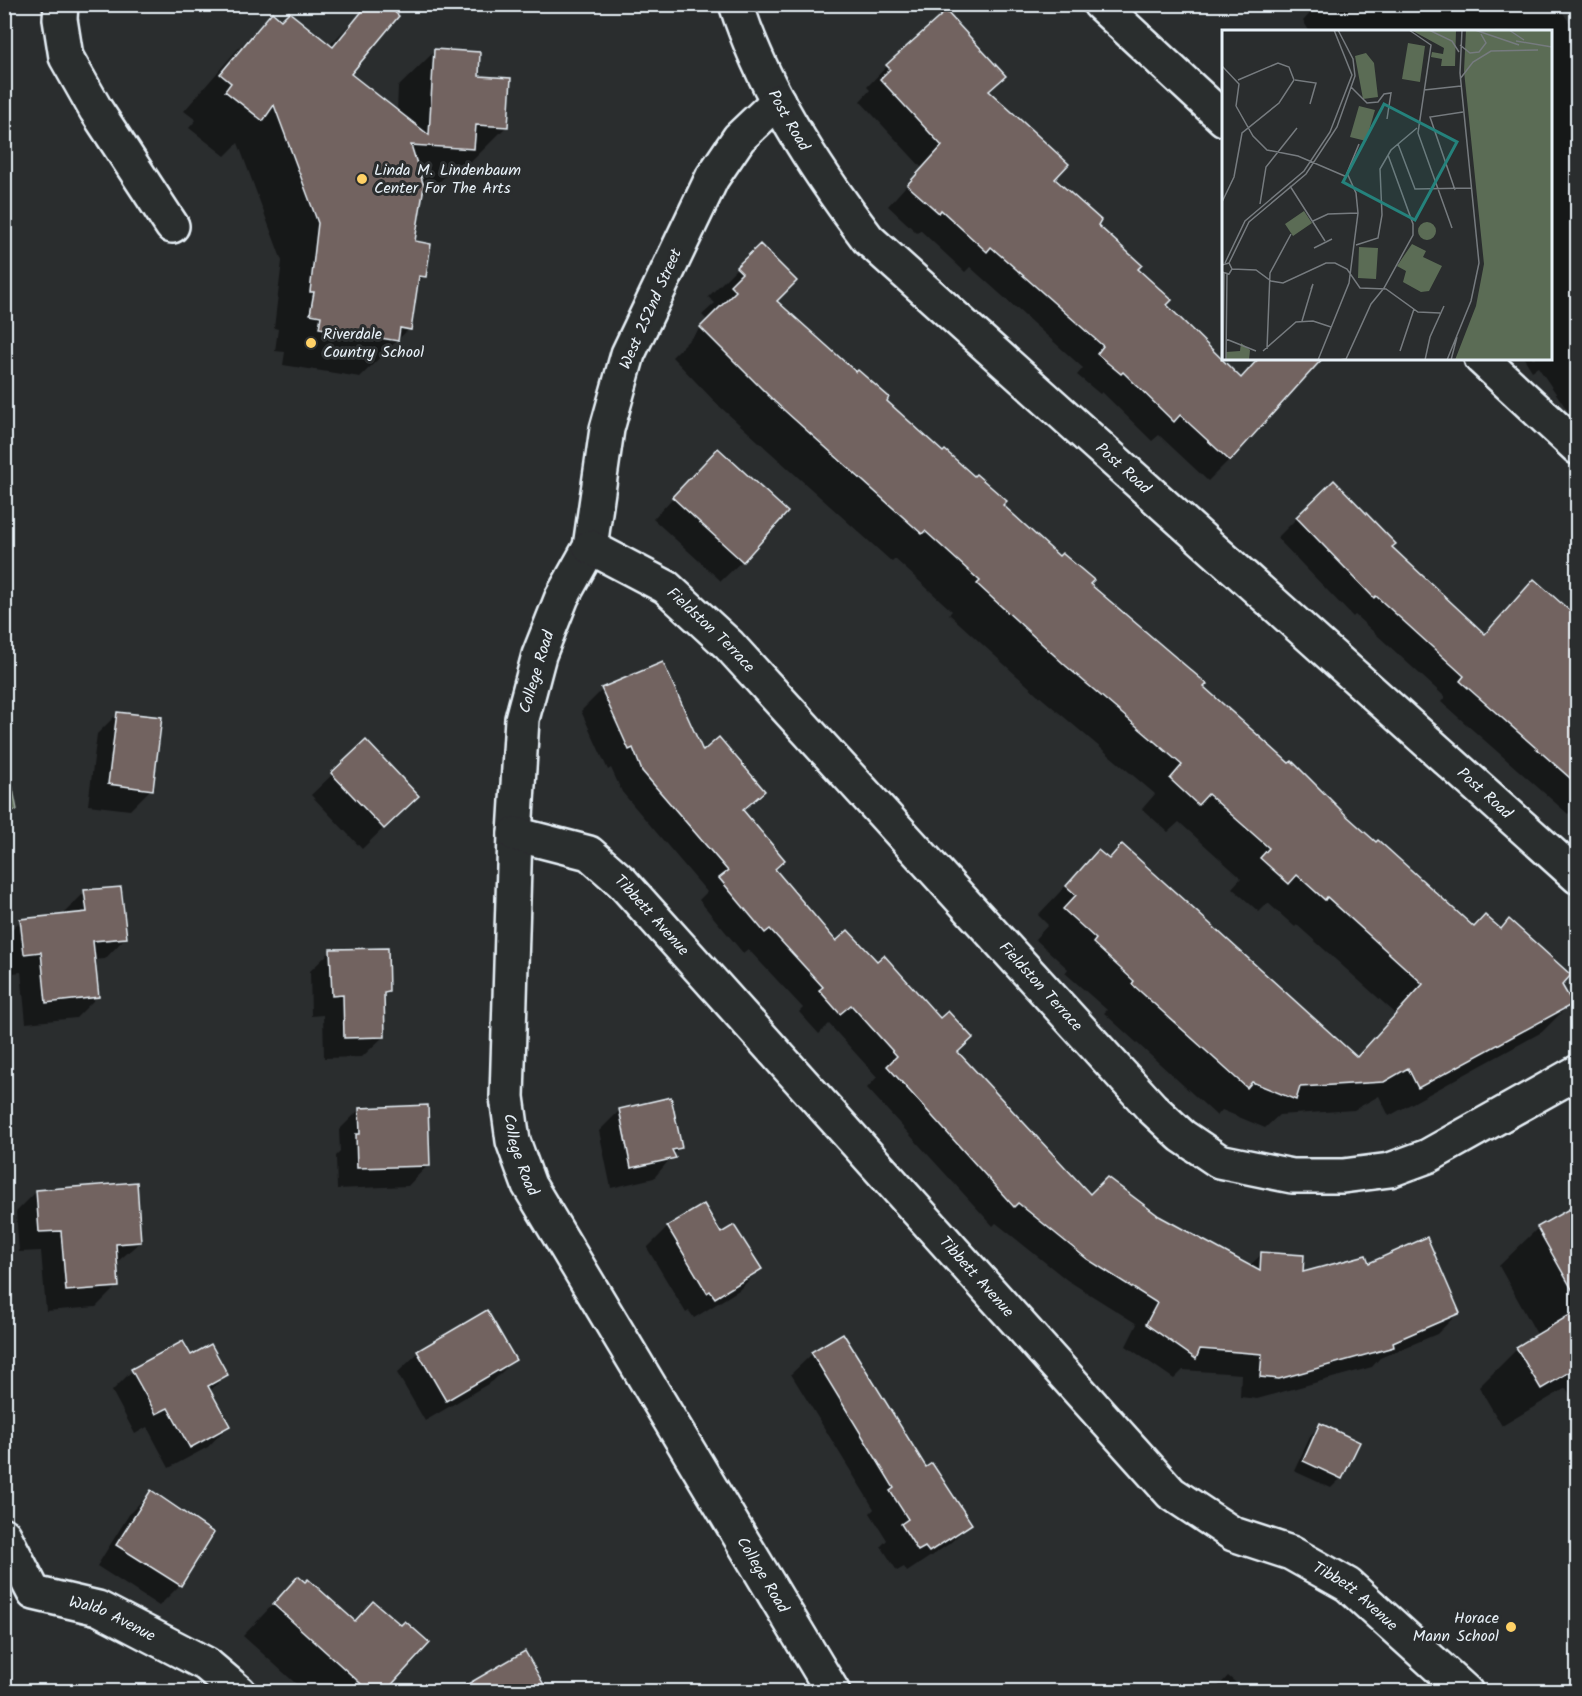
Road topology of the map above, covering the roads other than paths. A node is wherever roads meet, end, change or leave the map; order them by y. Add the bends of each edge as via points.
1 (61, 4) edge
2 (736, 4) edge
3 (1100, 4) edge
4 (778, 101) junction
5 (1222, 117) edge
6 (172, 226) dead end
7 (1483, 360) edge
8 (1578, 448) edge
9 (590, 547) junction
10 (515, 834) junction
11 (1578, 877) edge
12 (1578, 1072) edge
13 (4, 1535) edge
14 (19, 1594) edge
15 (239, 1692) edge
16 (833, 1692) edge
17 (1466, 1692) edge

1 - 6 street via 66,57
2 - 4 street, Post Road
3 - 5 street
4 - 9 street, West 252nd Street via 739,138 712,178 628,354 607,429
4 - 11 street, Post Road via 802,146 868,239
7 - 8 street
9 - 10 street, College Road via 562,597 539,655 522,719
9 - 12 street, Fieldston Terrace via 666,587 729,645 1152,1108 1182,1136 1219,1161 1292,1176 1343,1176 1390,1170 1428,1156
10 - 16 street, College Road via 507,1097 513,1141 529,1185
10 - 17 street, Tibbett Avenue via 589,853 622,882 1171,1493 1233,1533 1291,1553 1348,1584
13 - 14 street, Waldo Avenue
14 - 15 street, Waldo Avenue via 99,1608 206,1664

